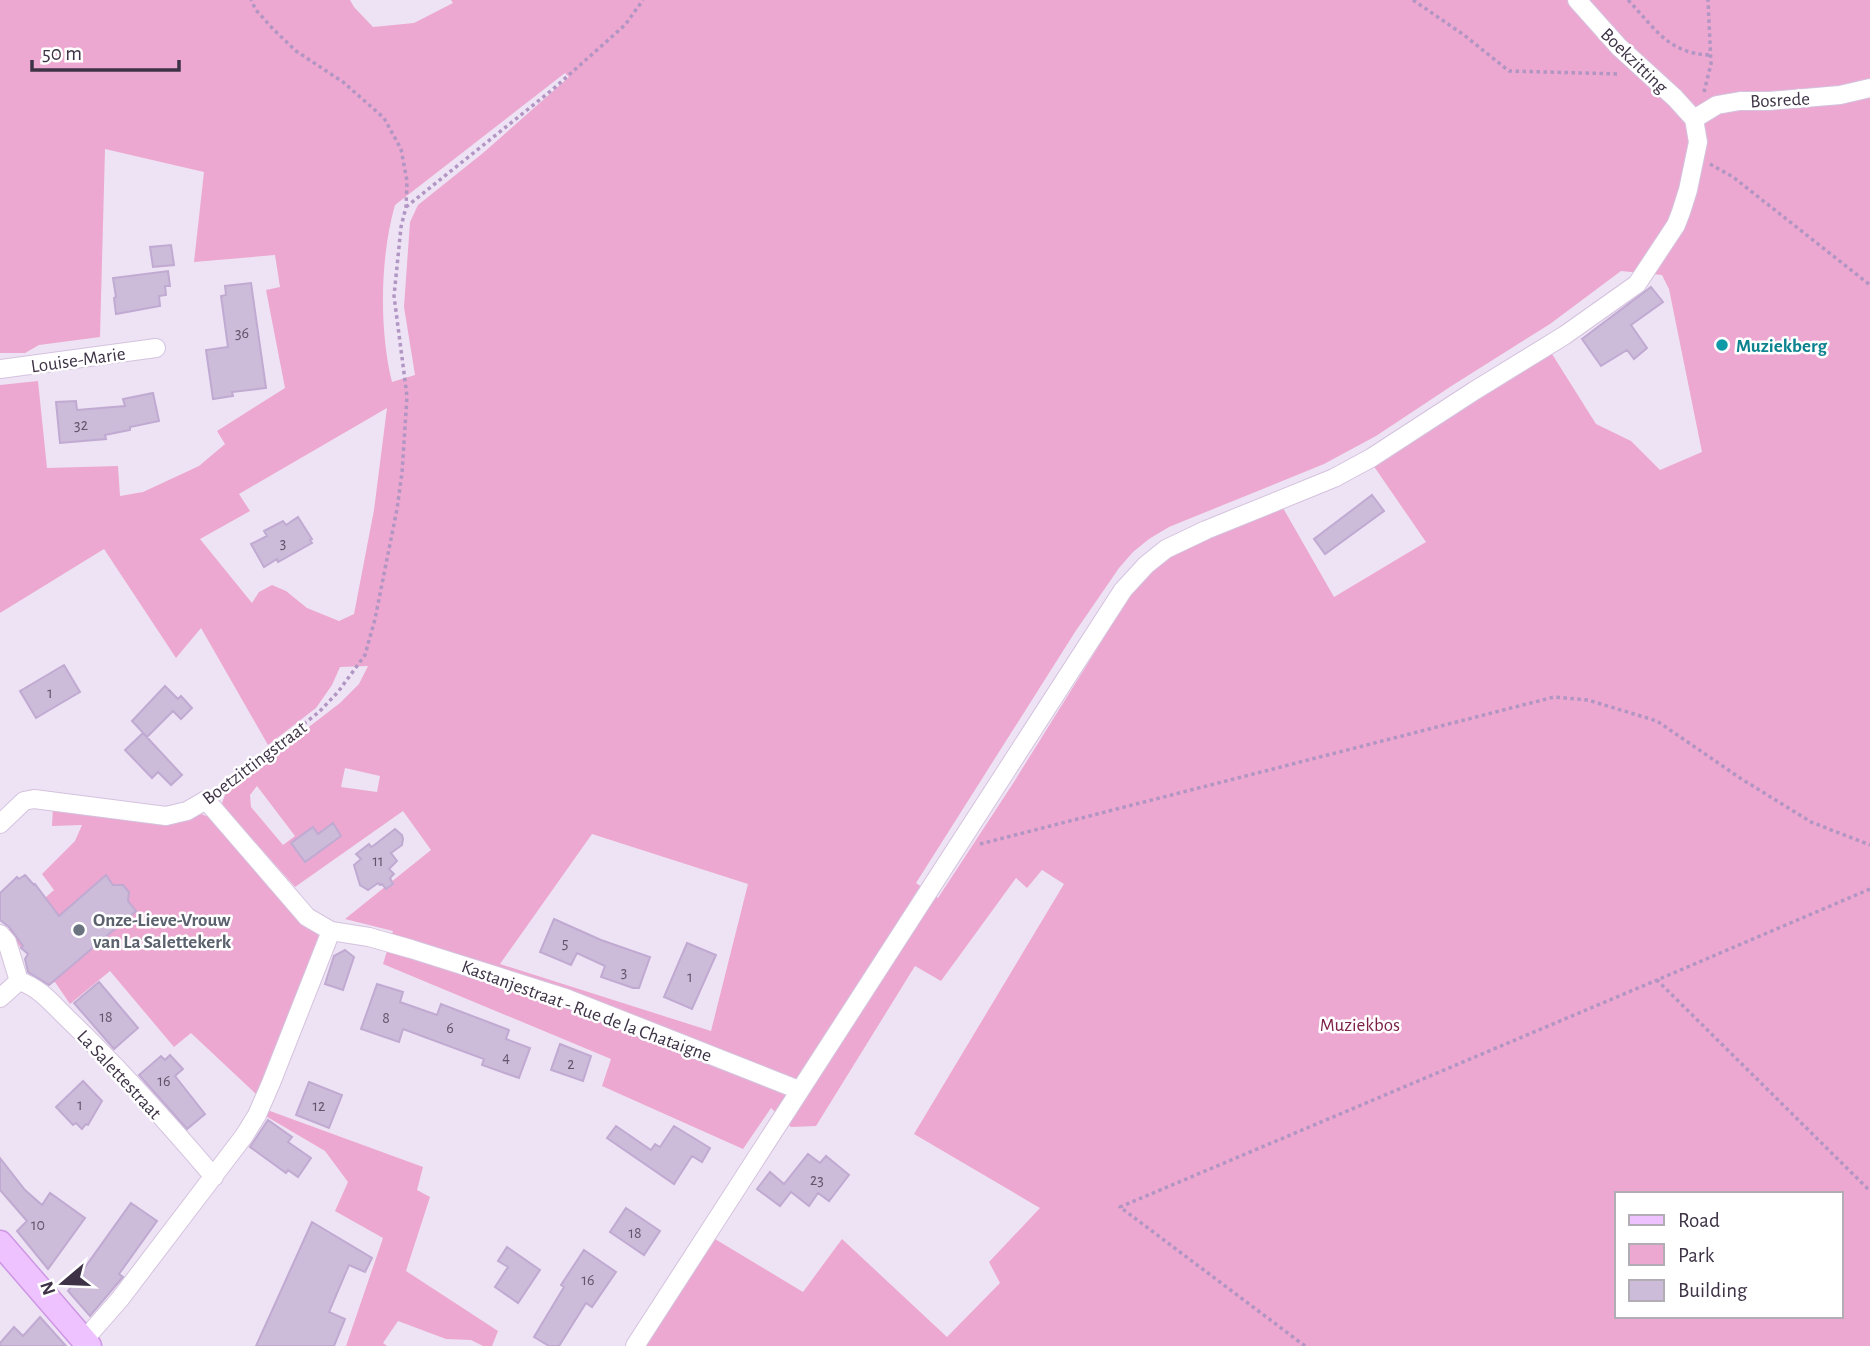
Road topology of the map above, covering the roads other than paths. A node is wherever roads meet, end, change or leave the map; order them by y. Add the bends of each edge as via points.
1 (1577, 0) edge
2 (1870, 88) edge
3 (1694, 119) junction
4 (156, 348) dead end
5 (0, 369) edge
6 (206, 800) joint
7 (0, 824) edge
8 (331, 931) junction
9 (0, 934) edge
10 (19, 981) junction
11 (0, 998) edge
12 (799, 1090) junction
13 (214, 1177) junction
14 (0, 1243) edge
15 (86, 1343) edge
16 (635, 1346) edge

1 - 3 street, Boekzitting
2 - 3 street, Bosrede via 1840,95 1717,105
3 - 12 street via 1696,155 1676,225 1637,284 1566,335 1344,473 1186,539 1146,565 1101,622
4 - 5 street, Louise-Marie
6 - 7 street, Boetzittingstraat via 166,816 34,799 24,801
6 - 8 street, Kastanjestraat - Rue de la Chataigne via 307,917
8 - 12 street, Kastanjestraat - Rue de la Chataigne via 369,937 566,998
8 - 13 street via 257,1115
9 - 10 street
10 - 11 street
10 - 13 street, La Salettestraat via 51,1000
12 - 16 street
13 - 15 street
14 - 15 main road

